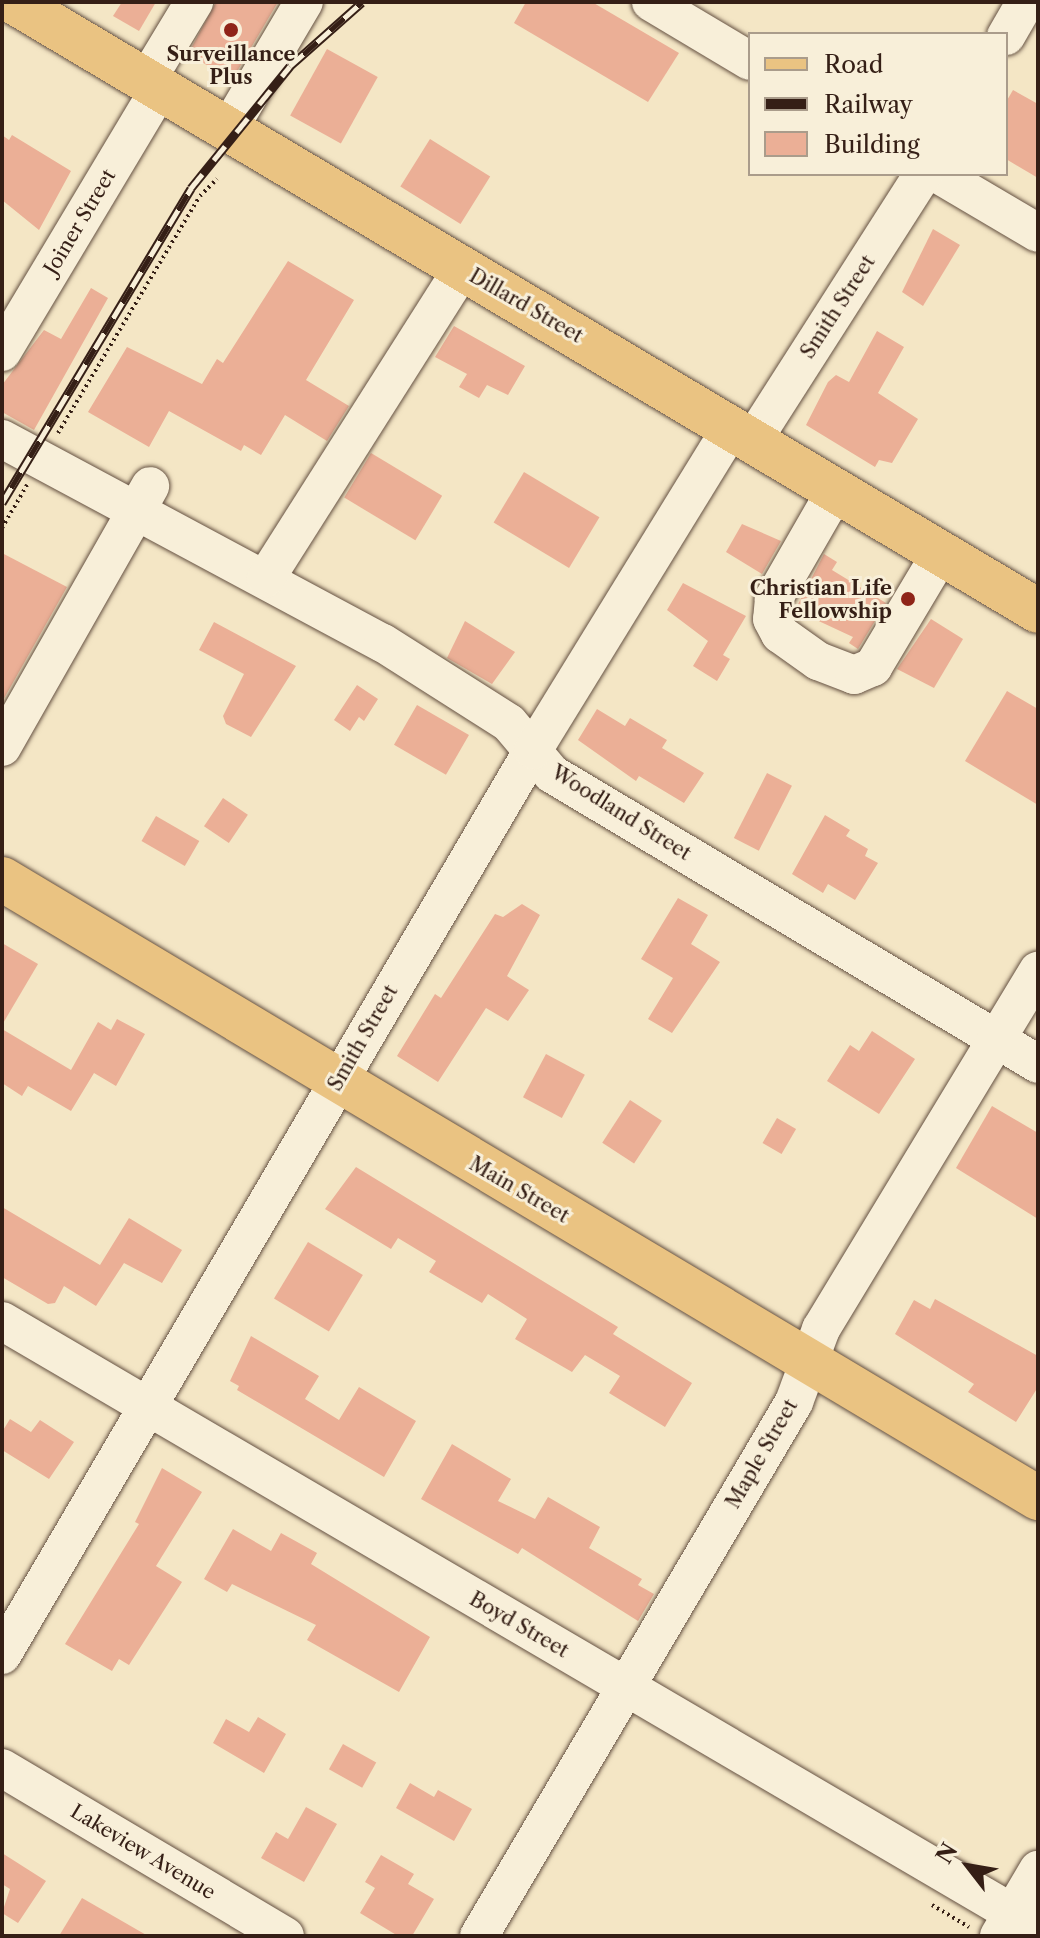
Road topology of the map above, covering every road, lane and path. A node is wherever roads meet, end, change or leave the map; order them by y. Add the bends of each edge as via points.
1 (14, 2) edge
2 (194, 2) edge
3 (304, 2) edge
4 (651, 2) edge
5 (1026, 2) edge
6 (1008, 33) edge
7 (748, 60) edge
8 (151, 87) junction
9 (227, 132) junction
10 (922, 176) edge
11 (941, 176) edge
12 (217, 179) dead end
13 (1038, 233) edge
14 (462, 269) junction
15 (2, 352) edge
16 (742, 433) junction
17 (2, 439) edge
18 (60, 461) junction
19 (836, 490) junction
20 (144, 499) junction
21 (2, 528) edge
22 (941, 553) junction
23 (266, 578) junction
24 (1038, 611) edge
25 (2, 747) edge
26 (533, 750) junction
27 (2, 879) edge
28 (1038, 970) edge
29 (996, 1040) junction
30 (1038, 1064) edge
31 (336, 1083) junction
32 (2, 1321) edge
33 (809, 1361) junction
34 (148, 1408) junction
35 (1038, 1498) edge
36 (2, 1655) edge
37 (625, 1687) junction
38 (2, 1768) edge
39 (1038, 1870) edge
40 (1017, 1925) edge
41 (285, 1936) edge
42 (479, 1936) edge

1 - 8 main road, Dillard Street
2 - 8 street, Joiner Street
3 - 9 street
4 - 7 street
5 - 6 street
8 - 9 main road, Dillard Street
8 - 15 street, Joiner Street
9 - 14 main road, Dillard Street
10 - 16 street, Smith Street
11 - 13 street
12 - 18 path via 200,196
14 - 16 main road, Dillard Street
14 - 23 street
16 - 19 main road, Dillard Street
16 - 26 street, Smith Street
17 - 18 street, Woodland Street
18 - 20 street, Woodland Street
18 - 21 path
19 - 22 main road, Dillard Street
19 - 22 street via 798,552 773,608 780,634 818,661 854,675 873,667
20 - 23 street, Woodland Street
20 - 25 street
22 - 24 main road, Dillard Street
23 - 26 street, Woodland Street via 383,643 509,723
26 - 29 street, Woodland Street via 552,774
26 - 31 street, Smith Street
27 - 31 main road, Main Street
28 - 29 street, Maple Street
29 - 30 street, Woodland Street
29 - 33 street, Maple Street via 821,1329
31 - 33 main road, Main Street
31 - 34 street, Smith Street
32 - 34 street, Boyd Street
33 - 35 main road, Main Street
33 - 37 street, Maple Street via 794,1402
34 - 36 street, Smith Street
34 - 37 street, Boyd Street
37 - 40 street, Boyd Street
37 - 42 street, Maple Street
38 - 41 street, Lakeview Avenue
39 - 40 street

